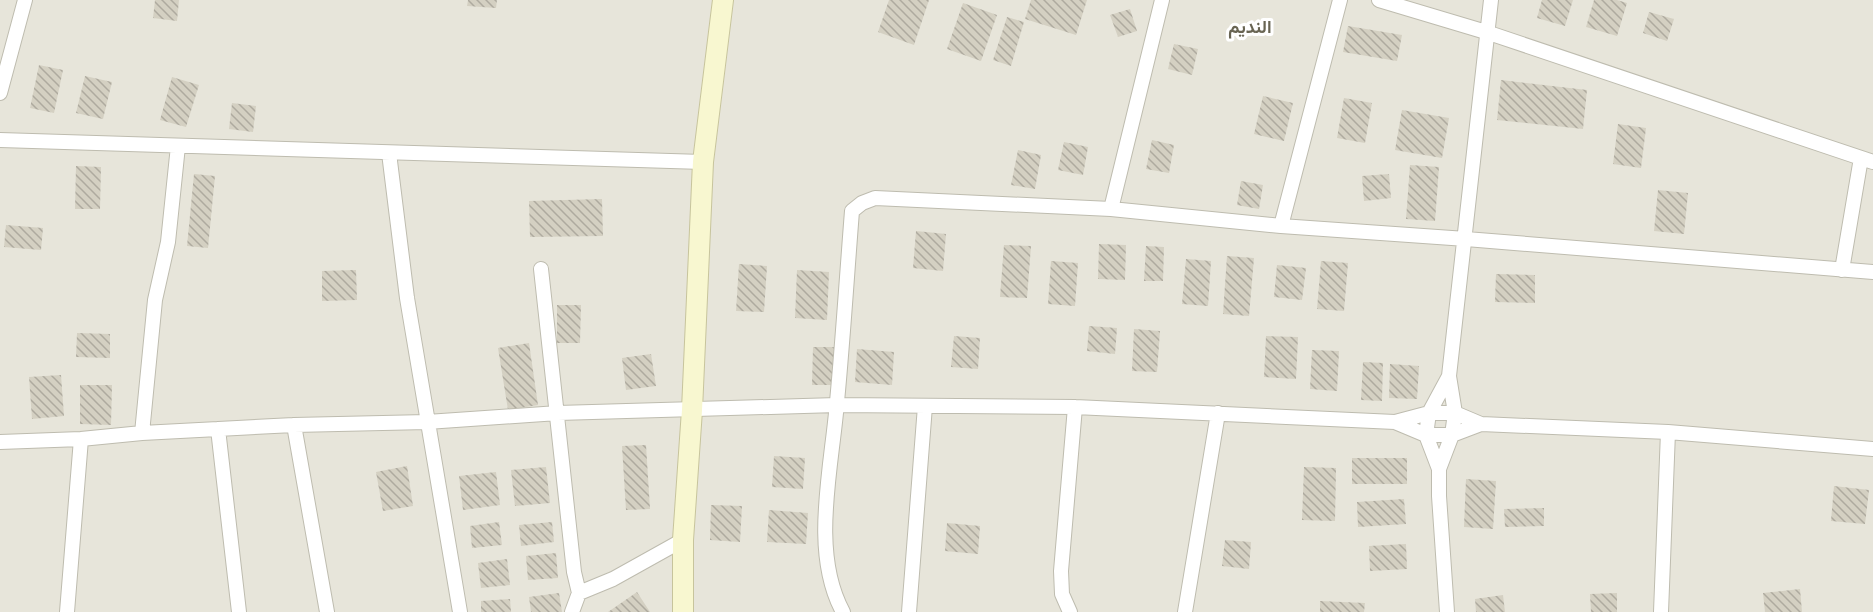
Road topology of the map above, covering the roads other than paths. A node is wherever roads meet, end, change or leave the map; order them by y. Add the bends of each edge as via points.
1 (25, 0) edge
2 (723, 0) edge
3 (1162, 0) edge
4 (1340, 0) edge
5 (1380, 0) edge
6 (1491, 0) edge
7 (1486, 32) junction
8 (0, 93) edge
9 (0, 140) edge
10 (178, 146) junction
11 (389, 153) junction
12 (1867, 160) edge
13 (703, 162) junction
14 (1111, 209) junction
15 (1281, 226) junction
16 (1466, 239) junction
17 (541, 269) dead end
18 (1842, 270) junction
19 (1873, 273) edge
20 (1449, 376) junction
21 (837, 405) junction
22 (925, 406) junction
23 (1075, 407) junction
24 (692, 410) junction
25 (558, 413) junction
26 (1218, 413) junction
27 (1428, 413) junction
28 (1455, 413) junction
29 (427, 422) junction
30 (1395, 422) junction
31 (1481, 424) junction
32 (294, 425) junction
33 (218, 429) junction
34 (142, 432) junction
35 (1668, 432) junction
36 (1426, 435) junction
37 (1452, 435) junction
38 (81, 439) junction
39 (0, 442) edge
40 (1873, 449) edge
41 (1438, 469) junction
42 (682, 540) junction
43 (579, 593) junction
44 (67, 612) edge
45 (239, 612) edge
46 (327, 612) edge
47 (460, 612) edge
48 (572, 612) edge
49 (683, 612) edge
50 (843, 612) edge
51 (909, 612) edge
52 (1070, 612) edge
53 (1185, 612) edge
54 (1447, 612) edge
55 (1661, 612) edge

1 - 8 street
2 - 13 main road
3 - 14 street
4 - 15 street
5 - 7 street
6 - 7 street
7 - 12 street
7 - 16 street
9 - 10 street
10 - 11 street
10 - 34 street via 169,233 155,300
11 - 13 street
11 - 29 street
12 - 18 street
13 - 24 main road
14 - 15 street
14 - 21 street via 875,198 862,203 852,211
15 - 16 street
16 - 18 street
16 - 20 street
17 - 25 street
18 - 19 street
20 - 27 street
20 - 28 street
21 - 22 street
21 - 24 street
21 - 50 street via 825,529 826,562 835,598
22 - 23 street
22 - 51 street
23 - 26 street
23 - 52 street via 1061,571 1062,594
24 - 25 street
24 - 42 main road
25 - 29 street
25 - 43 street
26 - 30 street
26 - 53 street
27 - 28 street
27 - 30 street
27 - 36 street
28 - 31 street
28 - 37 street
29 - 32 street
29 - 47 street
30 - 36 street
31 - 35 street
31 - 37 street
32 - 33 street
32 - 46 street
33 - 34 street
33 - 45 street
34 - 38 street
35 - 40 street
35 - 55 street
36 - 37 street
36 - 41 street
37 - 41 street
38 - 39 street
38 - 44 street
41 - 54 street
42 - 43 street via 613,579
42 - 49 main road
43 - 48 street

